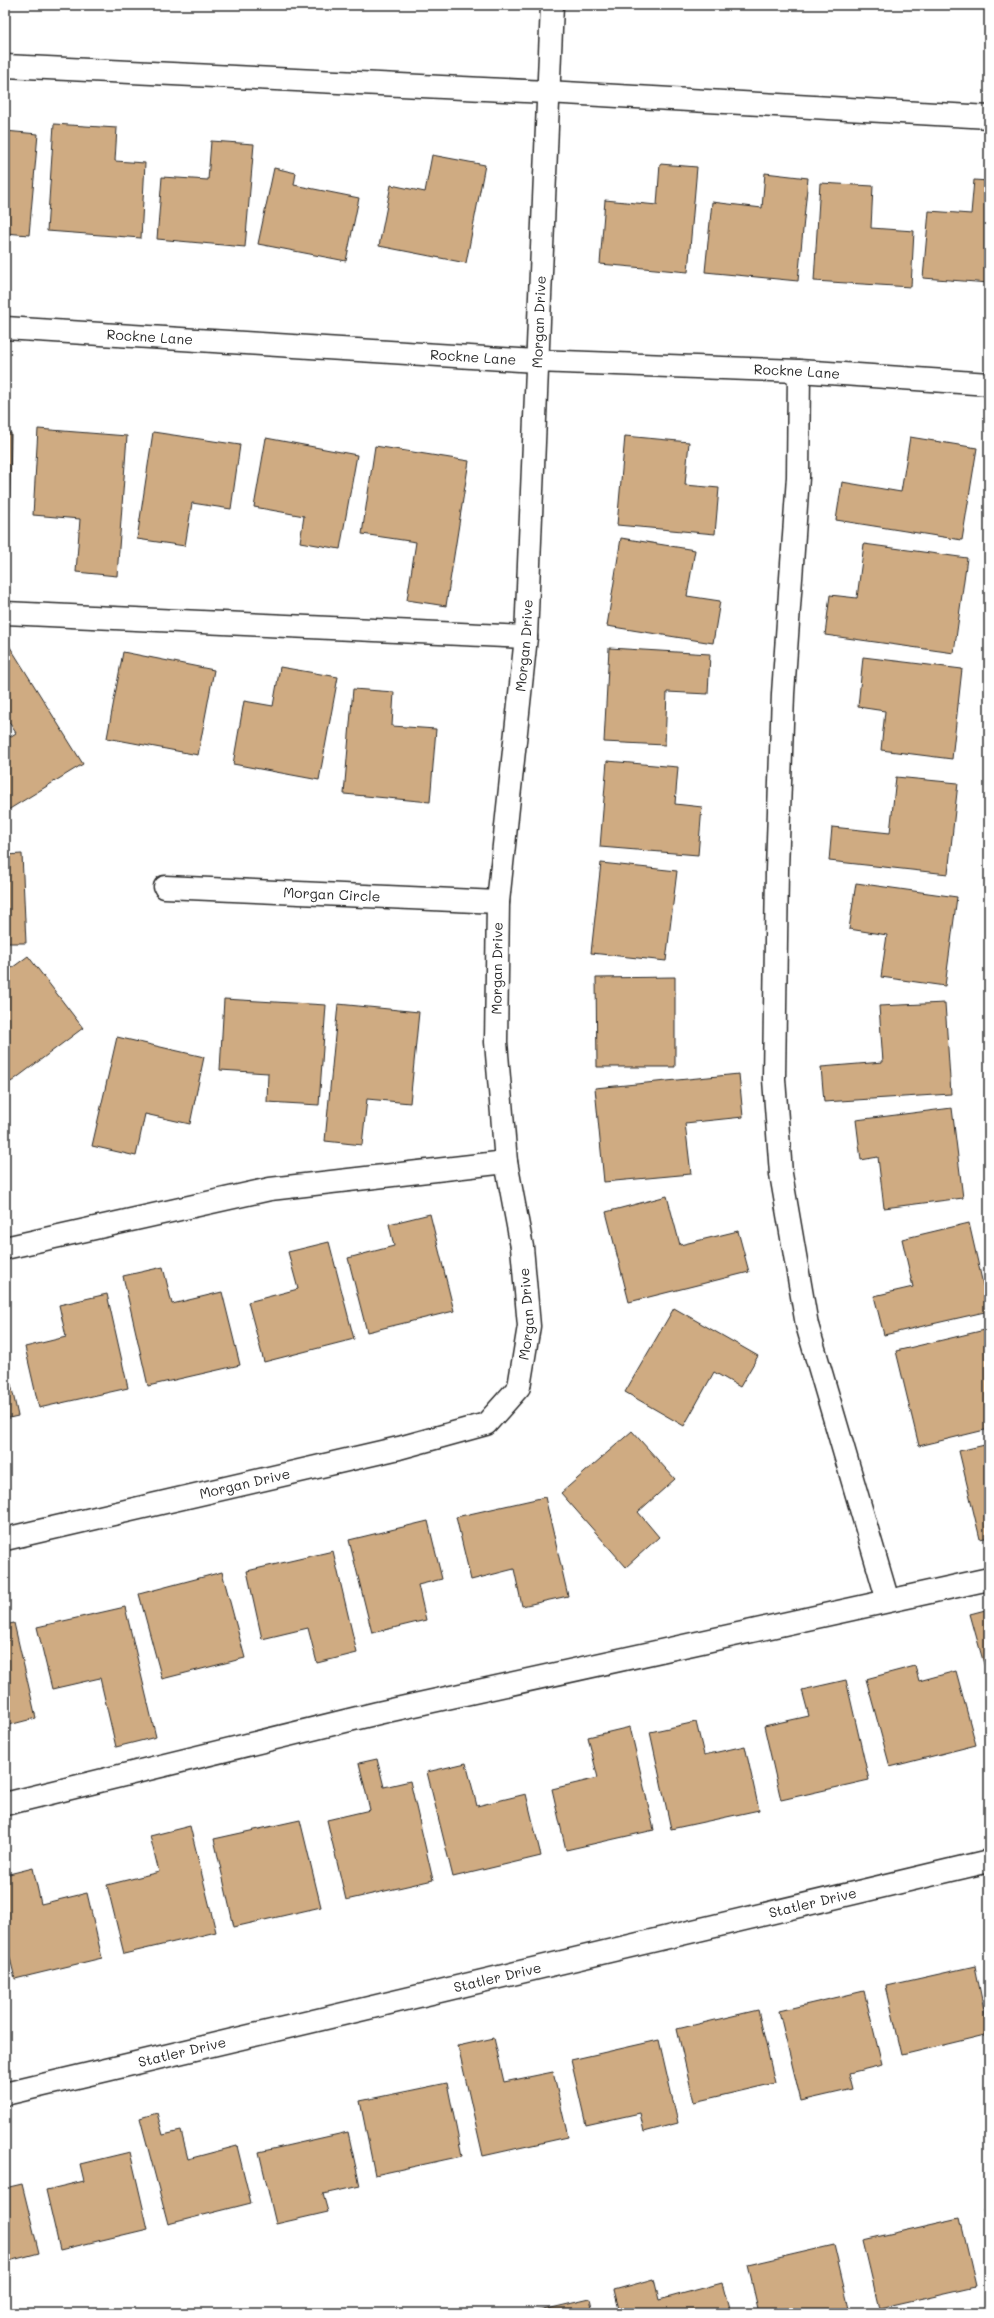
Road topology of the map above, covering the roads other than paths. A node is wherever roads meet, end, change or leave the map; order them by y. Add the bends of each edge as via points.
1 (552, 5) edge
2 (5, 66) edge
3 (547, 92) junction
4 (989, 117) edge
5 (5, 328) edge
6 (536, 360) junction
7 (799, 371) junction
8 (989, 384) edge
9 (5, 612) edge
10 (526, 637) junction
11 (165, 886) dead end
12 (498, 902) junction
13 (506, 1162) junction
14 (5, 1248) edge
15 (5, 1539) edge
16 (989, 1579) edge
17 (888, 1601) junction
18 (5, 1804) edge
19 (989, 1860) edge
20 (5, 2094) edge

1 - 3 street, Morgan Drive
2 - 3 street
3 - 4 street
3 - 6 street, Morgan Drive
5 - 6 street, Rockne Lane
6 - 7 street, Rockne Lane
6 - 10 street, Morgan Drive
7 - 8 street, Rockne Lane
7 - 17 street via 798,477 783,694 774,1079 782,1174 807,1325
9 - 10 street
10 - 12 street, Morgan Drive
11 - 12 street, Morgan Circle
12 - 13 street, Morgan Drive via 496,1042
13 - 14 street via 270,1188
13 - 15 street, Morgan Drive via 522,1248 529,1326 519,1387 486,1424 399,1448
16 - 17 street
17 - 18 street via 378,1713
19 - 20 street, Statler Drive

